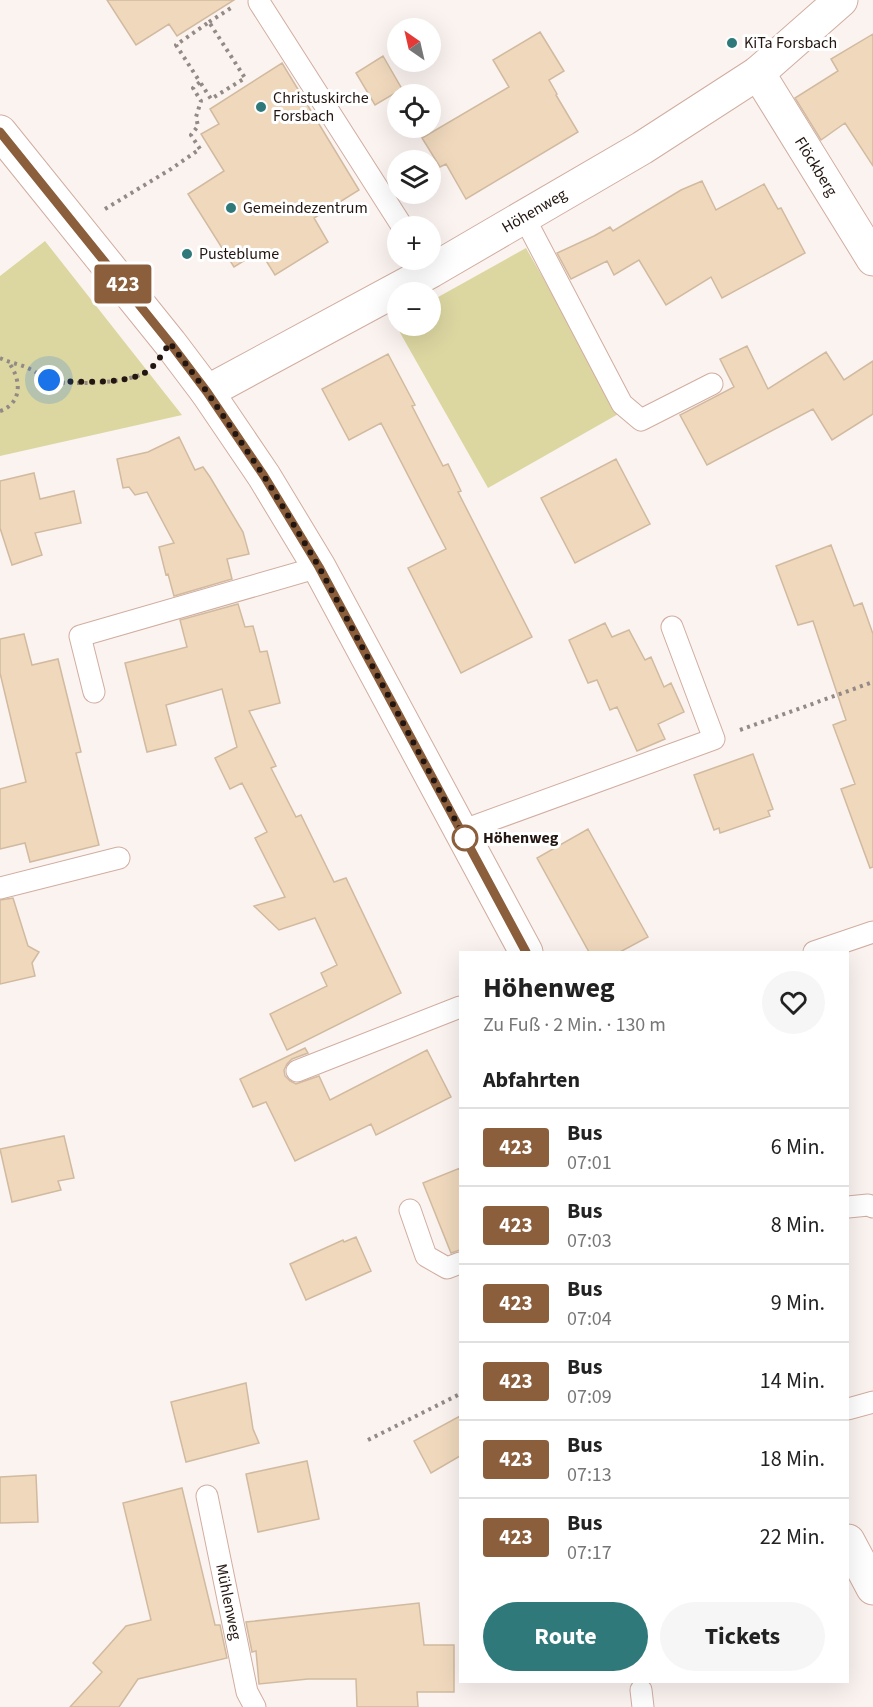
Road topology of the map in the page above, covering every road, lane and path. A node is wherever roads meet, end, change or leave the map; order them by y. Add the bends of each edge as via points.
1 (841, 0) edge
2 (259, 2) dead end
3 (235, 6) dead end
4 (210, 22) junction
5 (758, 73) junction
6 (200, 82) junction
7 (0, 132) edge
8 (106, 208) dead end
9 (396, 216) edge
10 (524, 217) junction
11 (441, 258) edge
12 (873, 259) edge
13 (418, 270) edge
14 (170, 343) junction
15 (0, 358) edge
16 (8, 363) junction
17 (712, 384) dead end
18 (207, 392) junction
19 (0, 411) edge
20 (319, 567) junction
21 (672, 627) dead end
22 (873, 682) edge
23 (94, 692) dead end
24 (714, 739) junction
25 (461, 831) junction
26 (119, 858) dead end
27 (0, 888) edge
28 (873, 932) edge
29 (525, 951) edge
30 (817, 951) edge
31 (459, 1007) edge
32 (297, 1071) dead end
33 (873, 1207) edge
34 (849, 1208) edge
35 (410, 1210) dead end
36 (459, 1263) edge
37 (459, 1394) edge
38 (873, 1402) edge
39 (849, 1409) edge
40 (368, 1440) dead end
41 (207, 1496) dead end
42 (849, 1543) edge
43 (873, 1587) edge
44 (255, 1707) edge

1 - 5 main road, Höhenweg
2 - 9 lane
3 - 4 path
4 - 6 path via 176,45
4 - 6 path via 245,78 212,99
5 - 10 main road, Höhenweg via 642,148
5 - 12 main road, Flöckberg
6 - 8 path via 193,88 201,101 196,117 198,126 191,135 200,149
7 - 14 main road
10 - 11 main road, Höhenweg
10 - 17 lane via 622,404 641,420
13 - 18 main road, Höhenweg
14 - 16 path via 150,370 120,380 49,380 31,369
14 - 18 main road
15 - 16 path
16 - 19 path via 16,373 17,393 9,406
18 - 20 main road
20 - 23 lane via 80,636
20 - 25 main road
21 - 24 lane
22 - 24 path
24 - 25 lane
25 - 29 main road
26 - 27 lane
28 - 30 lane
31 - 32 lane
33 - 34 lane
35 - 36 lane via 426,1256 447,1268
37 - 40 path
38 - 39 lane
41 - 44 lane, Mühlenweg via 247,1692
42 - 43 main road

